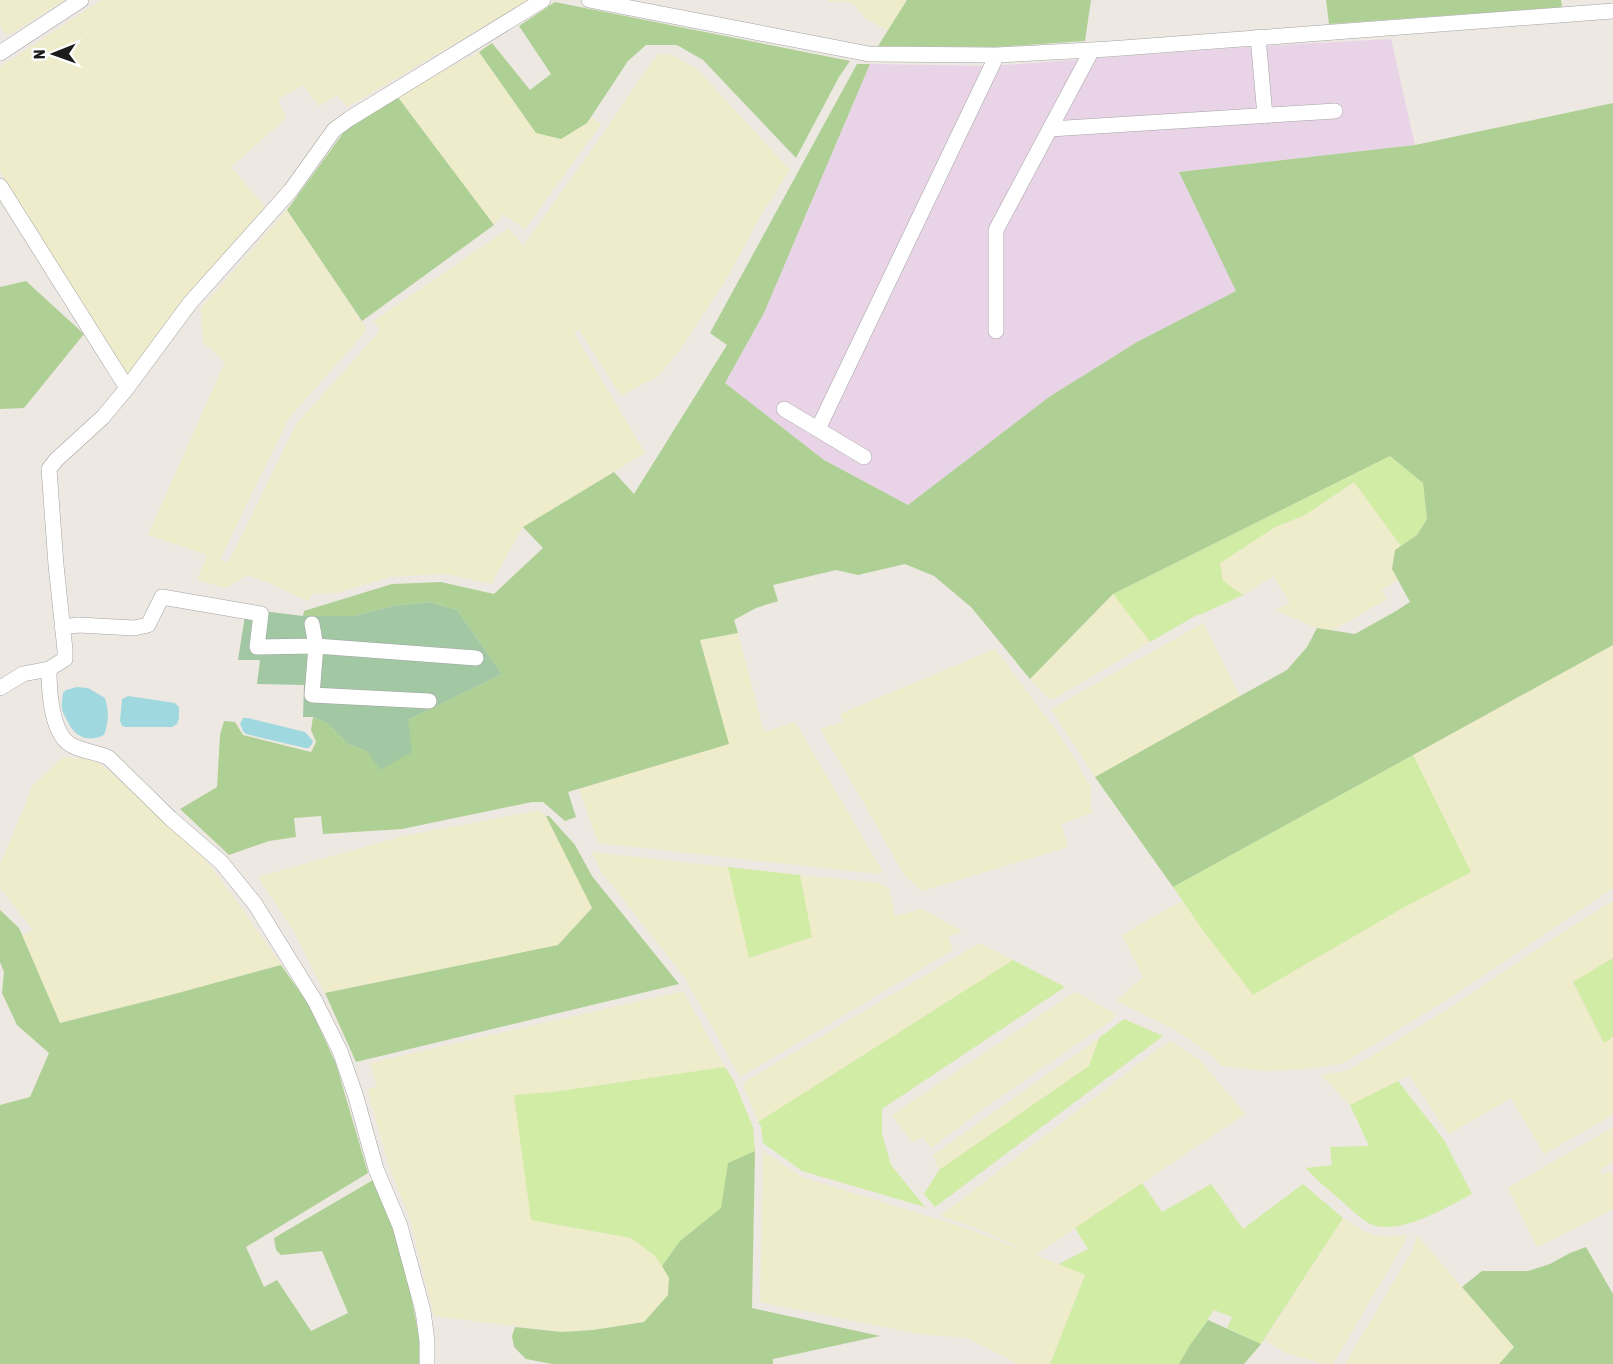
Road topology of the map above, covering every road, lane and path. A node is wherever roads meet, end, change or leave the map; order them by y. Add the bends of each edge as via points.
1 (81, 0) edge
2 (543, 0) edge
3 (588, 0) edge
4 (1613, 11) edge
5 (1258, 37) junction
6 (1092, 50) junction
7 (0, 53) edge
8 (997, 56) junction
9 (1335, 111) dead end
10 (1265, 116) junction
11 (1050, 129) junction
12 (0, 186) edge
13 (996, 331) dead end
14 (127, 388) junction
15 (784, 409) dead end
16 (818, 429) junction
17 (864, 457) dead end
18 (312, 624) dead end
19 (62, 627) junction
20 (316, 646) junction
21 (476, 658) dead end
22 (49, 669) junction
23 (0, 688) edge
24 (429, 701) dead end
25 (428, 1364) edge

1 - 7 street
2 - 14 street via 334,130 291,190 190,303
3 - 8 street via 869,54
4 - 5 street
5 - 6 street
5 - 10 street
6 - 8 street
6 - 11 street
8 - 16 street
9 - 10 street
10 - 11 street
11 - 13 street via 996,230
12 - 14 street
14 - 19 street via 49,469
15 - 16 street
16 - 17 street
18 - 20 street
19 - 20 street via 148,625 162,597 261,614 257,647
19 - 22 street via 65,659
20 - 21 street
20 - 24 street via 312,695
22 - 23 street via 23,674
22 - 25 street via 53,712 67,742 109,758 221,862 255,904 315,1001 340,1051 376,1168 400,1226 423,1311

